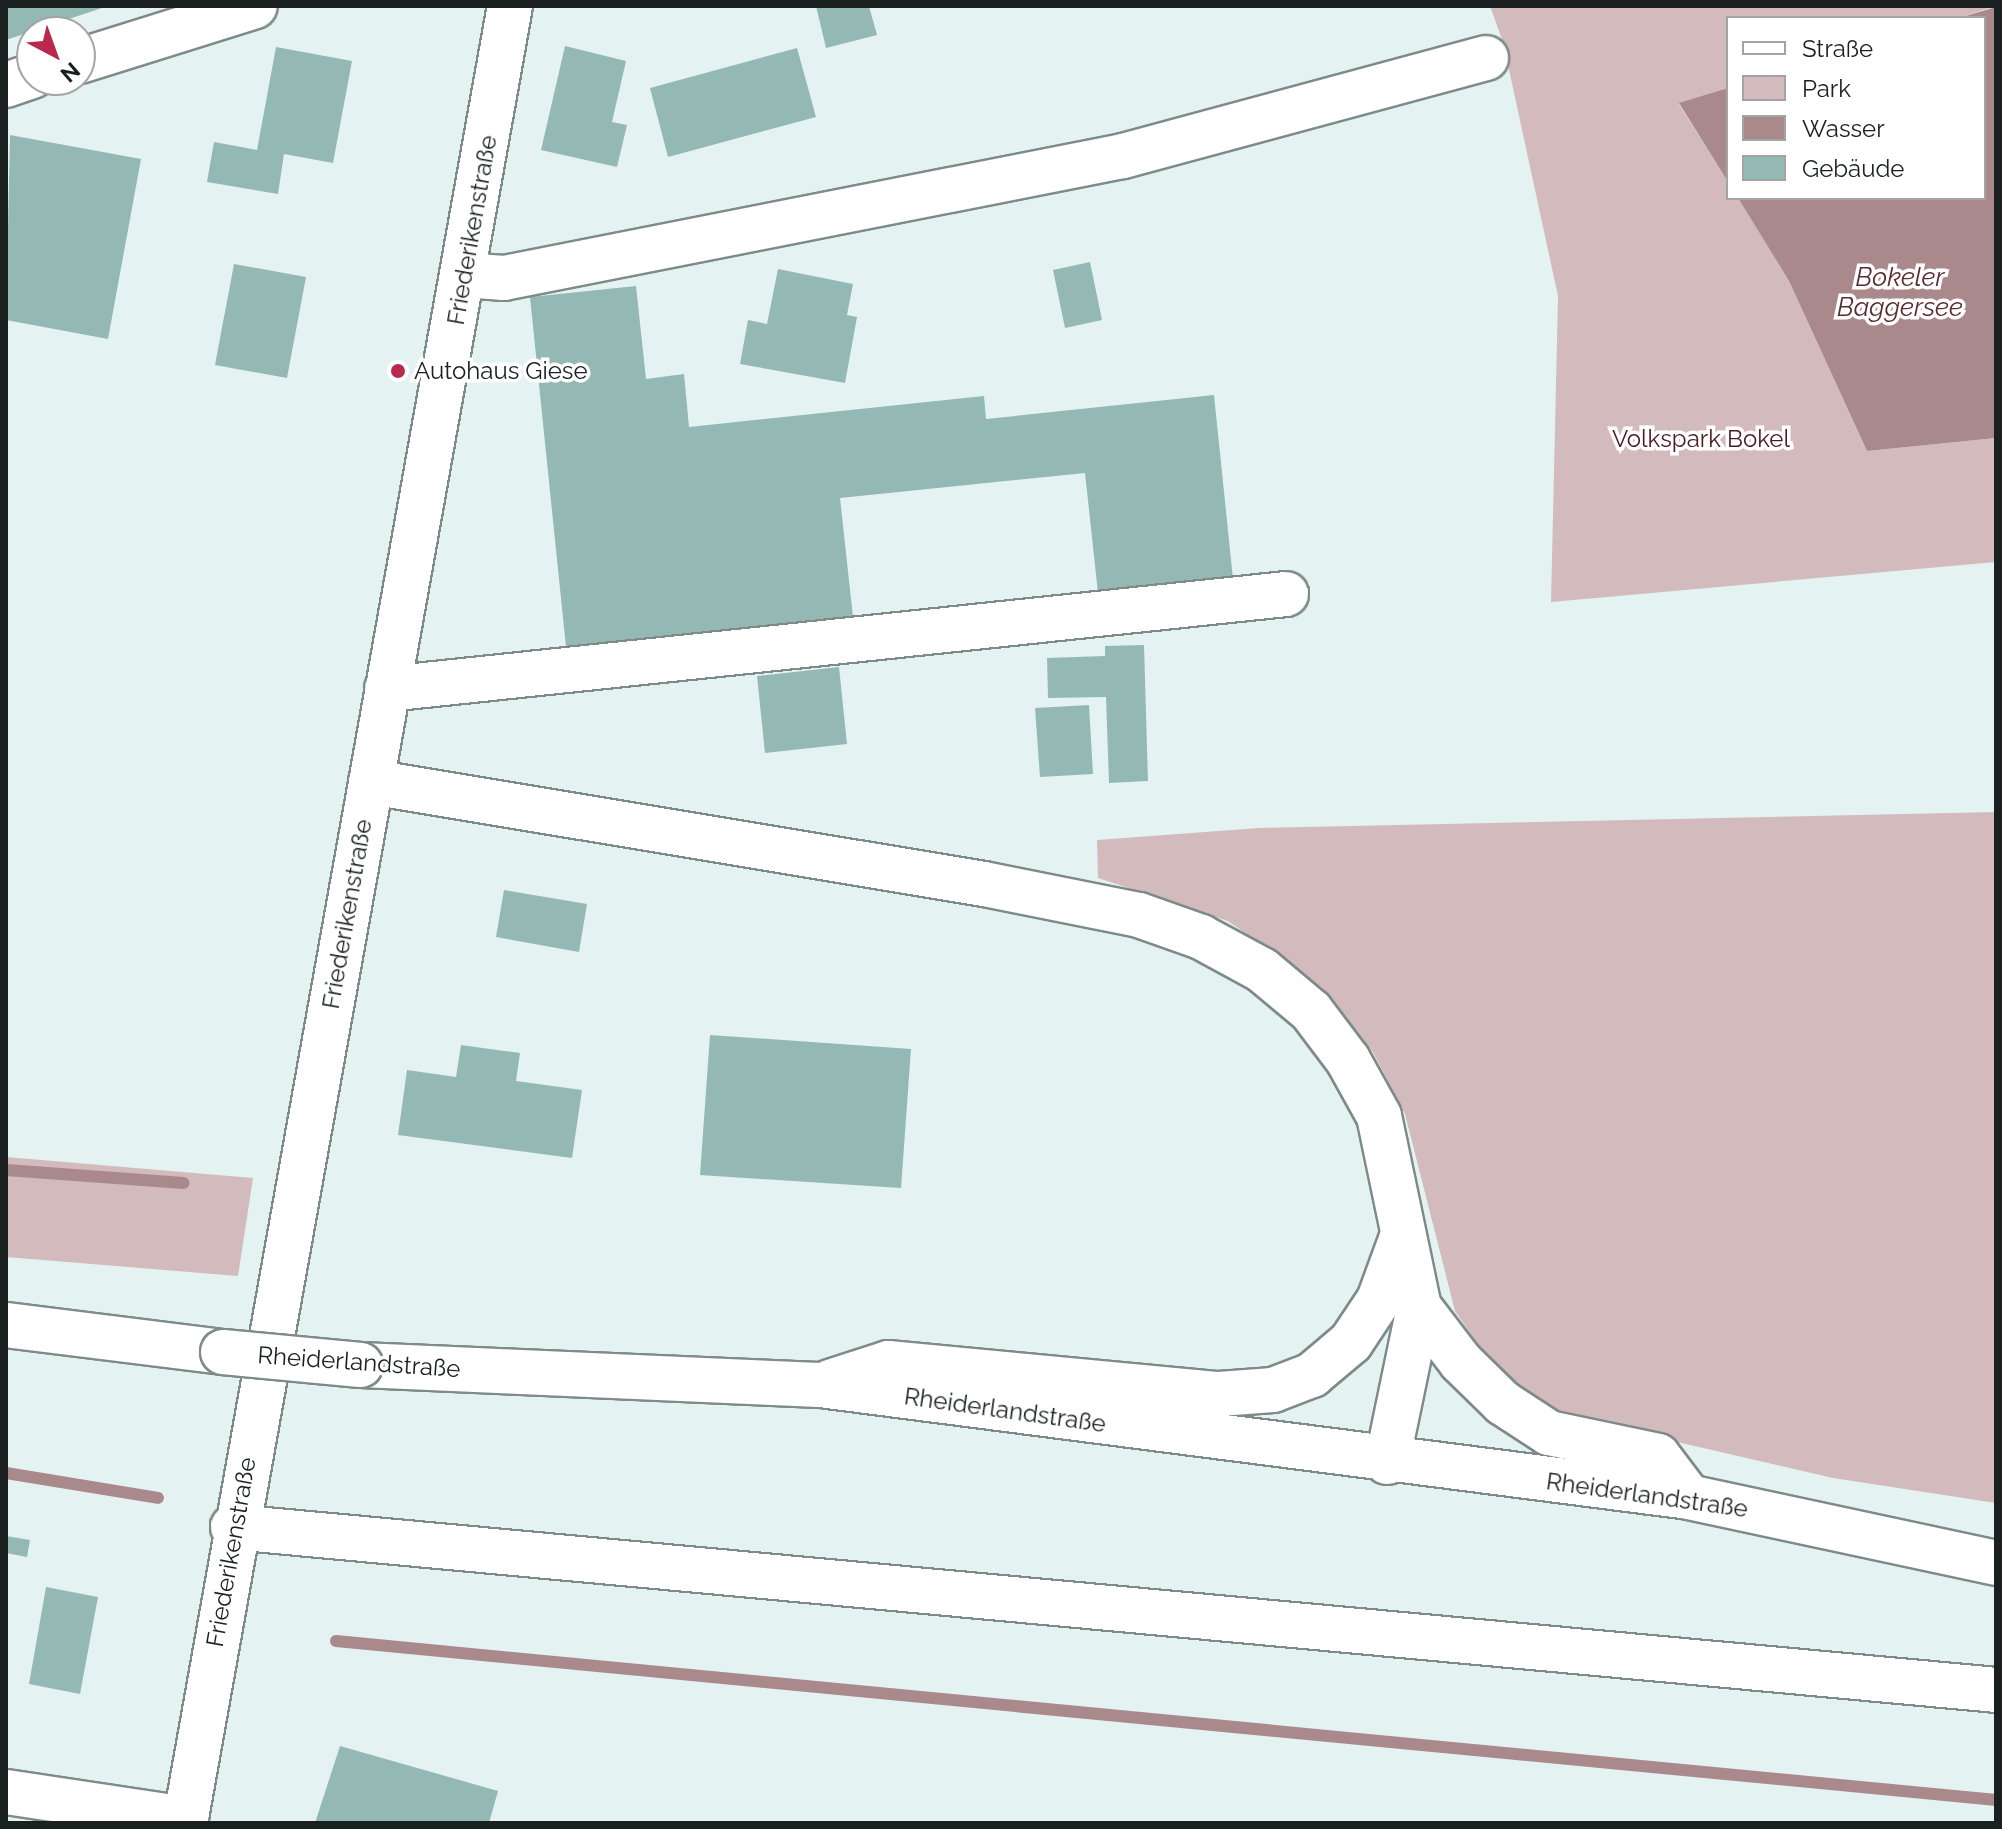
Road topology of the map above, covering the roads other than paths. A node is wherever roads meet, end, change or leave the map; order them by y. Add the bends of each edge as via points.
1 (255, 6) edge
2 (510, 6) edge
3 (96, 56) edge
4 (1486, 58) dead end
5 (464, 275) junction
6 (1286, 594) dead end
7 (387, 689) junction
8 (371, 782) junction
9 (1402, 1237) junction
10 (1419, 1307) junction
11 (6, 1325) edge
12 (820, 1385) junction
13 (1387, 1462) junction
14 (1689, 1497) junction
15 (233, 1527) junction
16 (1996, 1563) edge
17 (1996, 1690) edge
18 (6, 1792) edge
19 (186, 1821) edge

1 - 3 main road
2 - 5 main road, Friederikenstraße
4 - 5 main road via 1123,156 504,278
5 - 7 main road, Friederikenstraße
6 - 7 main road
7 - 8 main road, Friederikenstraße
8 - 9 main road via 984,884 1139,915 1201,937 1262,970 1311,1011 1348,1060 1379,1116 1398,1187
8 - 15 main road, Friederikenstraße
9 - 10 main road
9 - 12 main road via 1379,1300 1351,1342 1312,1375 1273,1390 1219,1394 888,1363
10 - 13 main road
10 - 14 main road via 1461,1362 1503,1403 1549,1433 1658,1456
11 - 12 main road, Rheiderlandstraße, bridge via 360,1365
12 - 13 main road, Rheiderlandstraße
13 - 14 main road, Rheiderlandstraße
14 - 16 main road, Rheiderlandstraße
15 - 17 main road
15 - 19 main road, Friederikenstraße
18 - 19 main road

